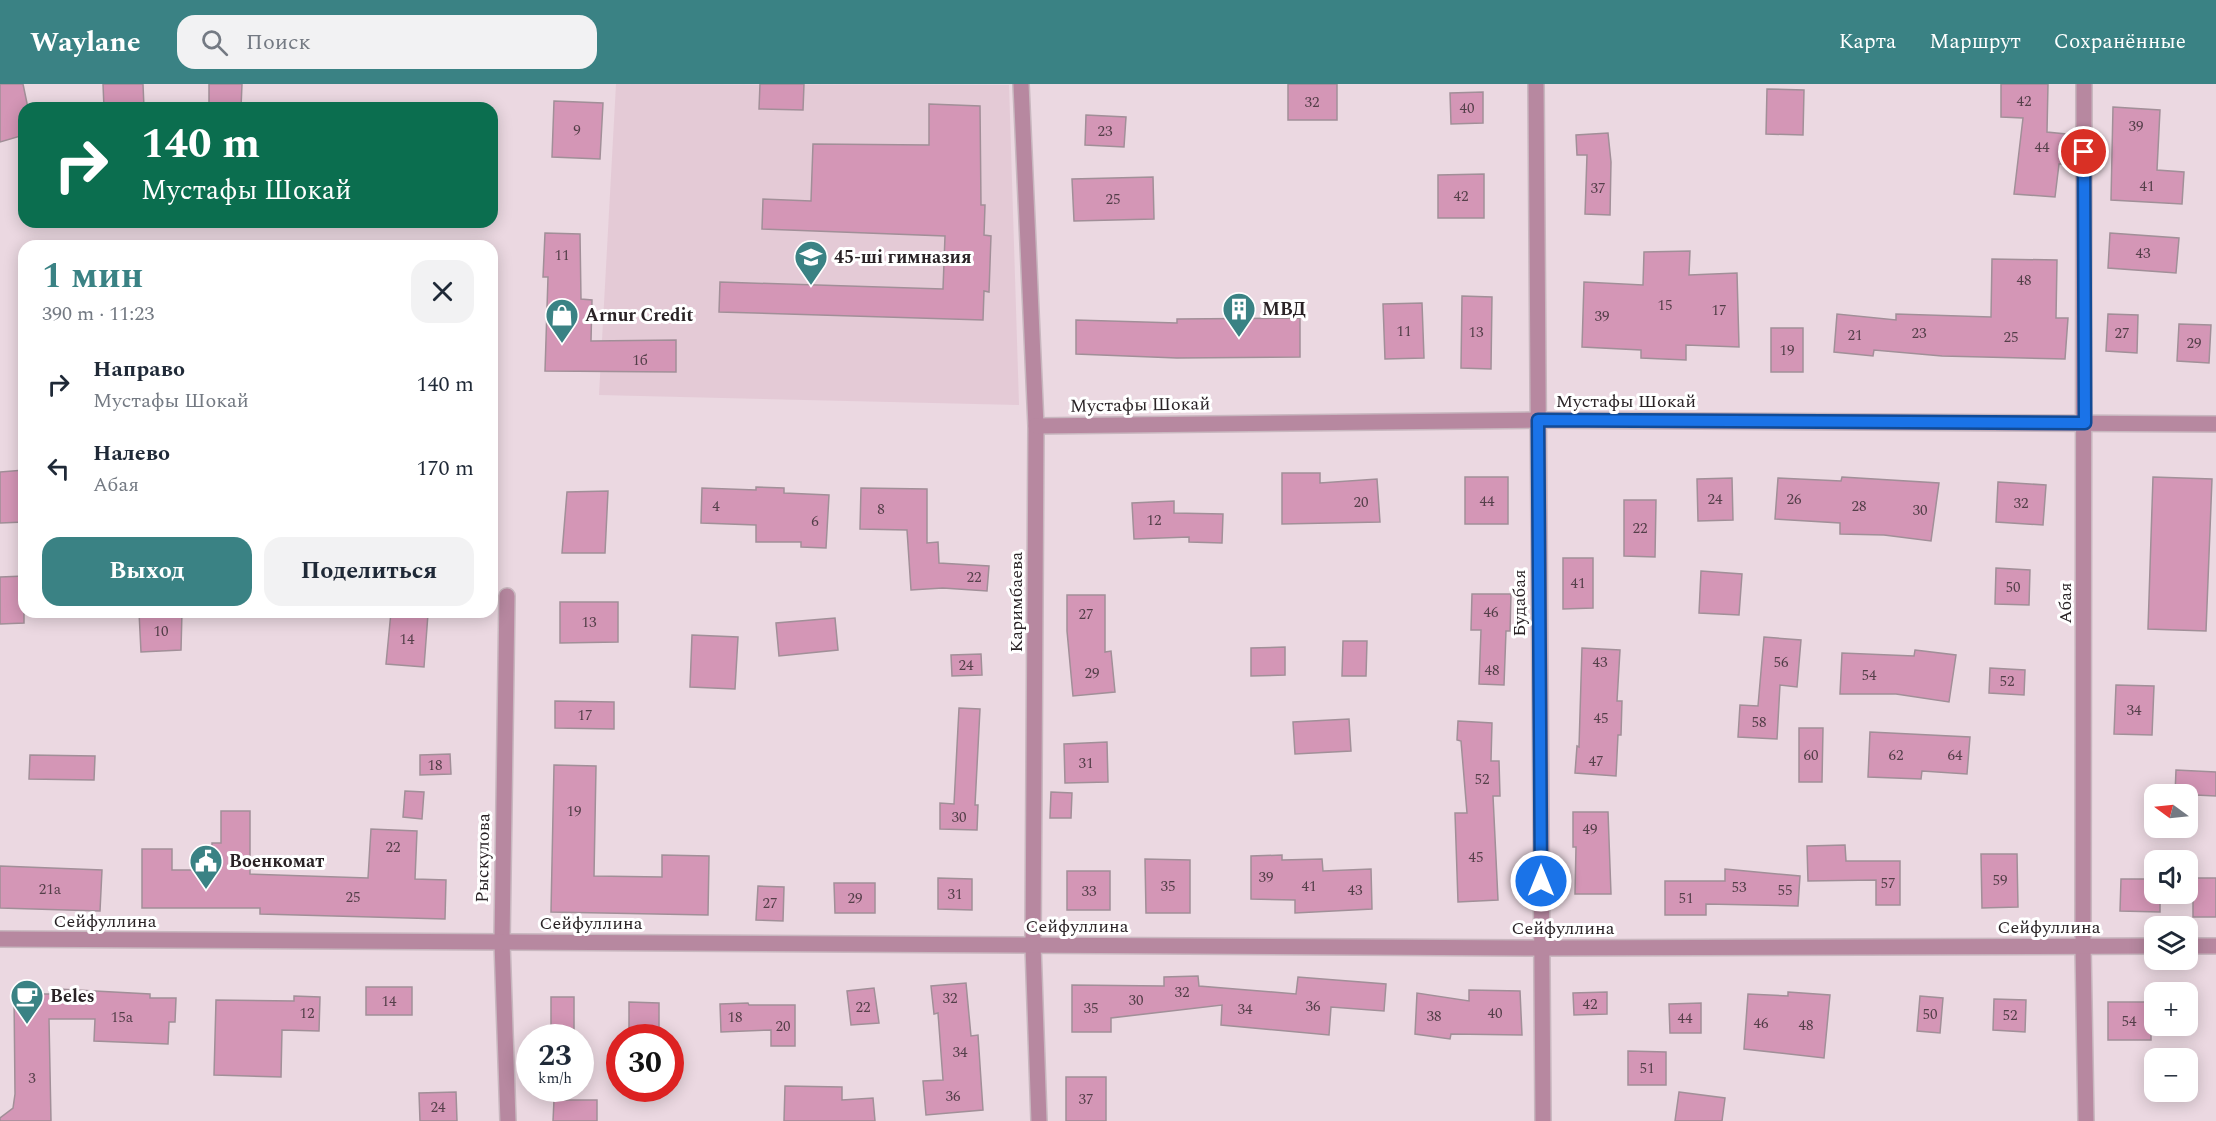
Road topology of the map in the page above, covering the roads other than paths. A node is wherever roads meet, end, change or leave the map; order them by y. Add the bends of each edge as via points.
1 (1021, 84) edge
2 (1536, 84) edge
3 (2084, 84) edge
4 (1538, 420) junction
5 (2085, 423) junction
6 (2216, 424) edge
7 (1036, 426) junction
8 (507, 596) dead end
9 (0, 939) edge
10 (502, 942) junction
11 (1033, 945) junction
12 (2083, 946) junction
13 (2144, 946) edge
14 (2198, 946) edge
15 (2216, 946) edge
16 (1542, 948) junction
17 (508, 1121) edge
18 (1038, 1121) edge
19 (1543, 1121) edge
20 (2086, 1121) edge

1 - 7 street, Каримбаева
2 - 4 street, Будабая
3 - 5 street, Абая
4 - 5 street, Мустафы Шокай
4 - 7 street, Мустафы Шокай
4 - 16 street, Будабая
5 - 6 street, Мустафы Шокай
5 - 12 street, Абая
7 - 11 street, Каримбаева
8 - 10 street, Рыскулова
9 - 10 street, Сейфуллина
10 - 11 street, Сейфуллина
10 - 17 street, Рыскулова
11 - 16 street, Сейфуллина
11 - 18 street, Каримбаева
12 - 13 street, Сейфуллина
12 - 16 street, Сейфуллина
12 - 20 street, Абая
14 - 15 street
16 - 19 street, Будабая

